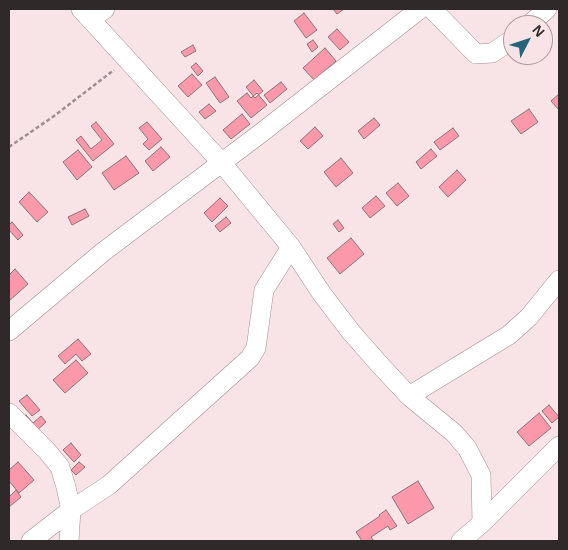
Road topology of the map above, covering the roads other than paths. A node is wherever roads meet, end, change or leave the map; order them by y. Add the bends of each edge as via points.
1 (420, 9) edge
2 (432, 9) edge
3 (92, 12) edge
4 (503, 46) edge
5 (221, 162) junction
6 (291, 247) junction
7 (559, 280) edge
8 (9, 331) edge
9 (409, 396) junction
10 (9, 414) edge
11 (559, 446) edge
12 (71, 510) junction
13 (482, 524) junction
14 (31, 541) edge
15 (69, 541) edge
16 (461, 541) edge

1 - 5 street
2 - 4 street via 476,54 492,53
3 - 5 street via 128,60
5 - 6 street
5 - 8 street via 102,252
6 - 9 street via 351,332
6 - 12 street via 264,290 256,348 250,358 109,485
7 - 9 street via 529,317 509,334
9 - 13 street via 454,434 477,464 481,475
10 - 12 street via 47,450 60,468
11 - 13 street
12 - 14 street
12 - 15 street
13 - 16 street

